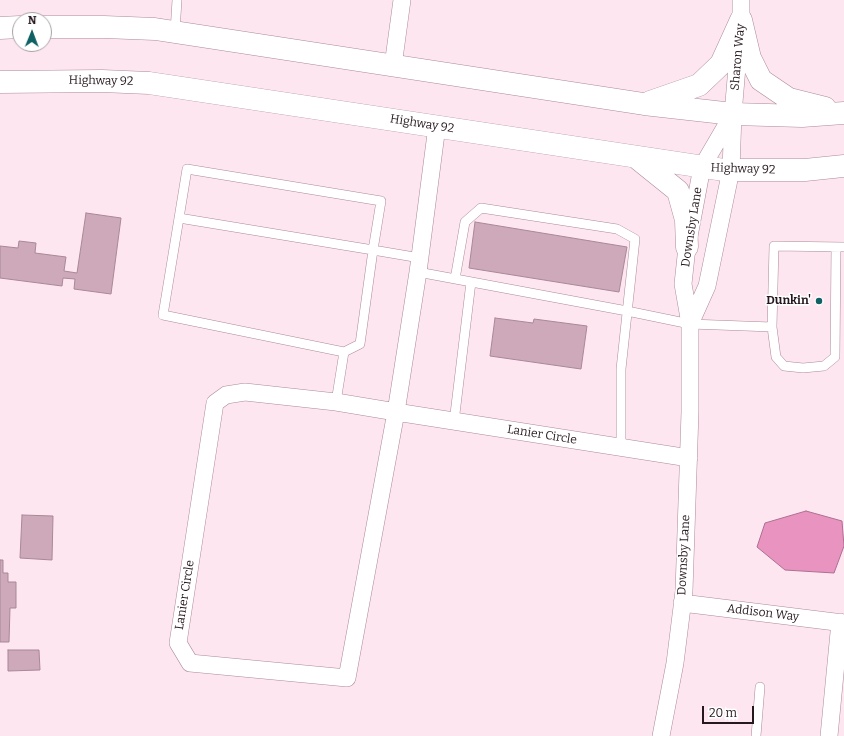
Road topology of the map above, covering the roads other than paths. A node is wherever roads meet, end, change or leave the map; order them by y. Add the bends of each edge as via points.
1 (177, 0) edge
2 (402, 0) edge
3 (741, 10) edge
4 (52, 27) edge
5 (0, 28) edge
6 (12, 28) edge
7 (174, 32) junction
8 (393, 66) junction
9 (0, 82) edge
10 (644, 104) junction
11 (844, 113) edge
12 (732, 114) junction
13 (437, 126) junction
14 (636, 157) junction
15 (844, 166) edge
16 (702, 167) junction
17 (731, 170) junction
18 (179, 218) junction
19 (687, 246) junction
20 (840, 247) edge
21 (373, 250) junction
22 (419, 265) junction
23 (455, 279) junction
24 (471, 282) junction
25 (627, 311) junction
26 (690, 324) junction
27 (772, 327) junction
28 (344, 352) junction
29 (336, 402) junction
30 (396, 412) junction
31 (454, 422) junction
32 (621, 447) junction
33 (688, 458) junction
34 (682, 602) junction
35 (842, 622) edge
36 (760, 687) dead end
37 (661, 736) edge
38 (756, 736) edge
39 (829, 736) edge

1 - 7 lane
2 - 8 street
3 - 10 main road via 721,64 699,85
3 - 11 main road via 750,58 761,80 789,99
3 - 12 street, Sharon Way
4 - 7 main road via 155,29
5 - 6 main road
7 - 8 main road
8 - 10 main road
9 - 13 main road, Highway 92 via 102,80 150,83
10 - 12 main road
11 - 12 main road via 802,116
12 - 16 street, Downsby Lane
12 - 17 street, Downsby Lane
13 - 14 main road, Highway 92
13 - 22 street, Lanier Circle
14 - 16 main road, Highway 92
14 - 19 main road via 678,191 686,220
15 - 17 main road, Highway 92 via 805,170
16 - 17 main road, Highway 92
16 - 19 street, Downsby Lane
17 - 26 street, Downsby Lane via 707,286
18 - 21 lane
18 - 21 lane via 187,170 380,201
18 - 28 lane via 163,315
19 - 26 street, Downsby Lane via 683,284
20 - 27 lane via 774,246
20 - 27 lane via 835,357 824,366 784,366 776,357
21 - 22 lane
21 - 28 lane via 360,344
22 - 23 lane
22 - 30 street, Lanier Circle
23 - 24 lane
23 - 25 lane via 465,222 481,208 617,229 635,239
24 - 25 lane
24 - 31 lane
25 - 26 lane
25 - 32 lane via 621,369
26 - 27 lane
26 - 33 street, Downsby Lane
28 - 29 lane
29 - 30 street, Lanier Circle
29 - 30 street, Lanier Circle via 245,392 226,395 216,403 178,643 190,662 347,678
30 - 31 street, Lanier Circle
31 - 32 street, Lanier Circle
32 - 33 street, Lanier Circle
33 - 34 street, Downsby Lane
34 - 35 street, Addison Way
34 - 37 street, Downsby Lane
35 - 39 street
36 - 38 lane

